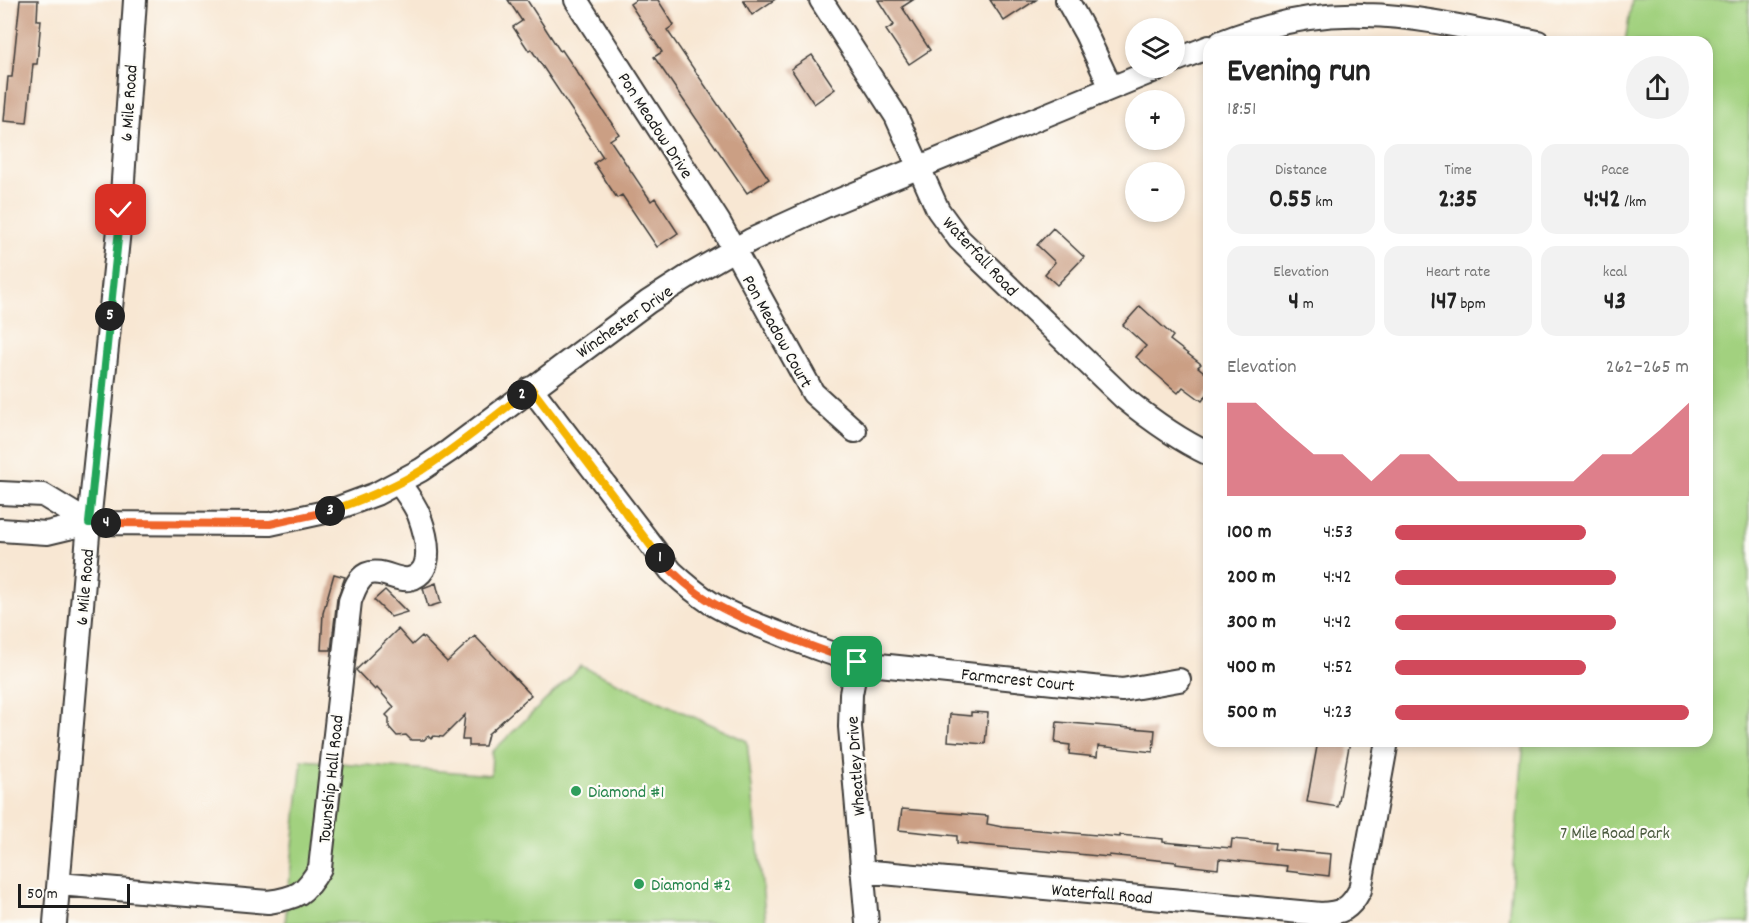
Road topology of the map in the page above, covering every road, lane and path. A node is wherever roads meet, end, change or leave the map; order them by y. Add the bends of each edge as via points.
1 (135, 0) edge
2 (576, 0) edge
3 (821, 0) edge
4 (1067, 0) edge
5 (1395, 8) edge
6 (1240, 36) edge
7 (1507, 36) edge
8 (1203, 49) edge
9 (1185, 57) edge
10 (1136, 78) edge
11 (1111, 88) junction
12 (919, 168) junction
13 (734, 250) junction
14 (531, 388) junction
15 (855, 430) dead end
16 (1203, 451) edge
17 (399, 483) junction
18 (0, 493) edge
19 (89, 523) junction
20 (0, 530) edge
21 (857, 662) junction
22 (1179, 680) dead end
23 (1386, 747) edge
24 (862, 871) junction
25 (59, 884) junction
26 (55, 923) edge
27 (867, 923) edge

1 - 19 street, 6 Mile Road via 121,210
2 - 13 street, Pon Meadow Drive
3 - 12 street, Waterfall Road via 896,116
4 - 11 street
5 - 6 street via 1364,15 1310,18
5 - 7 street via 1428,21
8 - 9 street
10 - 11 street, Winchester Drive
11 - 12 street, Winchester Drive
12 - 13 street, Winchester Drive via 830,204
12 - 16 street, Waterfall Road via 938,210 959,239 1124,398 1153,422
13 - 14 street, Winchester Drive via 648,302
13 - 15 street, Pon Meadow Court via 813,393
14 - 17 street, Winchester Drive via 449,451
14 - 21 street, Farmcrest Court via 660,558 688,587 732,614
17 - 19 street, Winchester Drive via 330,511 270,524
17 - 25 street, Township Hall Road via 419,516 428,554 420,575 408,579 376,572 366,574 350,601 320,868 310,886 290,899 268,902
18 - 19 street via 43,495
19 - 20 street, Winchester Drive via 47,533
19 - 25 street, 6 Mile Road
21 - 22 street, Farmcrest Court via 1122,690
21 - 24 street, Wheatley Drive via 850,728
23 - 24 street, Waterfall Road via 1360,890 1348,907 1335,913
24 - 27 street, Wheatley Drive
25 - 26 street, 6 Mile Road

